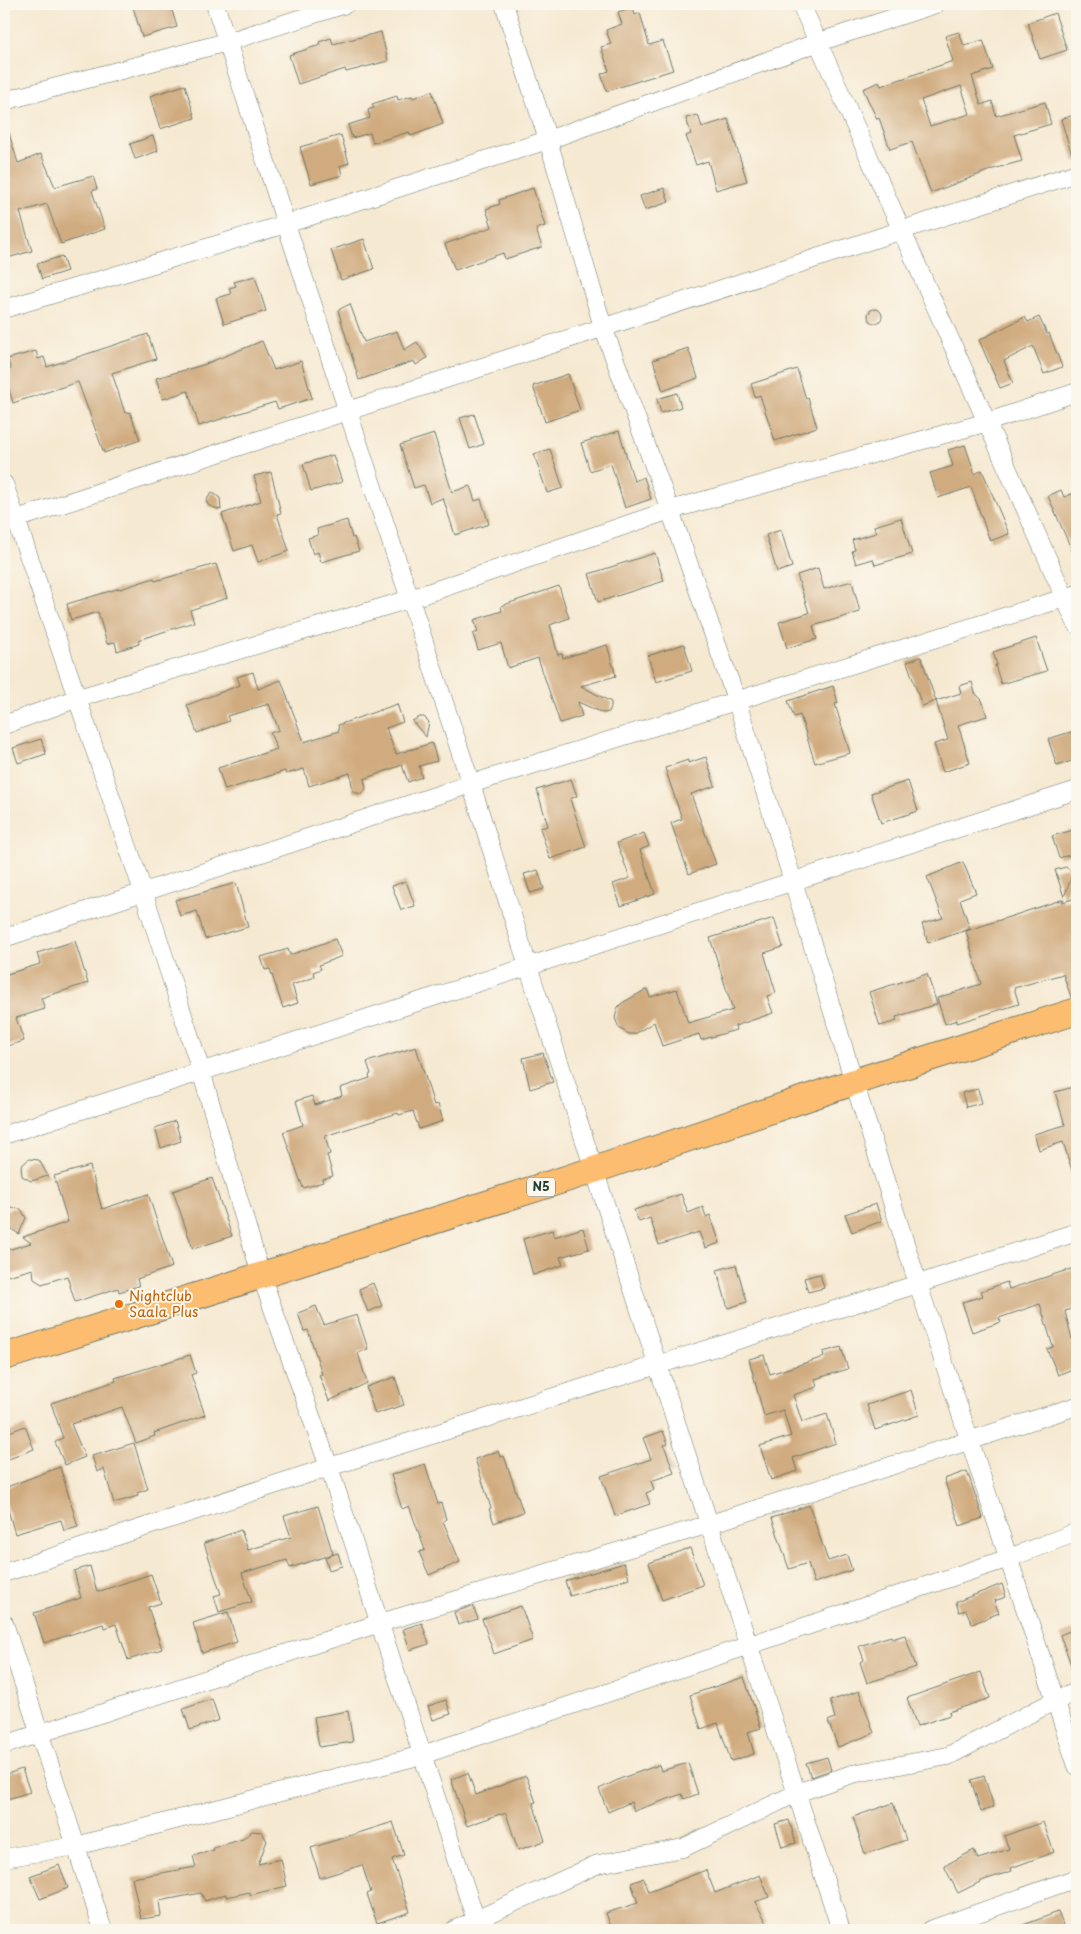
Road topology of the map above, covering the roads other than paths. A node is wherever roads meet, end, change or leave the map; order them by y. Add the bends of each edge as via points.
1 (215, 4) edge
2 (346, 4) edge
3 (504, 4) edge
4 (801, 4) edge
5 (936, 4) edge
6 (228, 42) junction
7 (819, 42) junction
8 (4, 101) edge
9 (548, 140) junction
10 (1077, 173) edge
11 (286, 224) junction
12 (902, 230) junction
13 (4, 309) edge
14 (603, 327) junction
15 (1077, 392) edge
16 (348, 411) junction
17 (988, 422) junction
18 (4, 484) edge
19 (670, 510) junction
20 (10, 521) edge
21 (1071, 596) edge
22 (410, 599) junction
23 (1077, 625) edge
24 (78, 698) junction
25 (736, 699) junction
26 (4, 725) edge
27 (471, 784) junction
28 (1077, 790) edge
29 (793, 881) junction
30 (143, 891) junction
31 (4, 938) edge
32 (528, 966) junction
33 (1077, 1011) edge
34 (202, 1071) junction
35 (854, 1082) junction
36 (4, 1135) edge
37 (594, 1170) junction
38 (1077, 1232) edge
39 (260, 1275) junction
40 (918, 1284) junction
41 (4, 1357) edge
42 (658, 1365) junction
43 (1077, 1406) edge
44 (970, 1441) junction
45 (329, 1467) junction
46 (710, 1524) junction
47 (1077, 1532) edge
48 (1009, 1558) junction
49 (4, 1573) edge
50 (4, 1623) edge
51 (380, 1624) junction
52 (749, 1646) junction
53 (1077, 1692) edge
54 (1056, 1700) junction
55 (40, 1733) junction
56 (4, 1745) edge
57 (422, 1755) junction
58 (1077, 1766) edge
59 (797, 1793) junction
60 (76, 1846) junction
61 (4, 1858) edge
62 (1077, 1878) edge
63 (477, 1926) edge
64 (103, 1930) edge
65 (454, 1930) edge
66 (842, 1930) edge
67 (930, 1930) edge

1 - 6 street
2 - 6 street
3 - 9 street
4 - 7 street
5 - 7 street
6 - 8 street
6 - 11 street
7 - 9 street
7 - 12 street
9 - 11 street
9 - 14 street
10 - 12 street
11 - 13 street
11 - 16 street
12 - 14 street
12 - 17 street
14 - 16 street
14 - 19 street
15 - 17 street
16 - 20 street
16 - 22 street
17 - 19 street
17 - 21 street
18 - 20 street
19 - 22 street
19 - 25 street
20 - 24 street
21 - 23 street
21 - 25 street
22 - 24 street
22 - 27 street
24 - 26 street
24 - 30 street
25 - 27 street
25 - 29 street
27 - 30 street
27 - 32 street
28 - 29 street
29 - 32 street
29 - 35 street
30 - 31 street
30 - 34 street
32 - 34 street
32 - 37 street
33 - 35 highway, N5
34 - 36 street
34 - 39 street
35 - 37 highway, N5
35 - 40 street
37 - 39 highway, N5
37 - 42 street
38 - 40 street
39 - 41 highway, N5
39 - 45 street
40 - 42 street
40 - 44 street
42 - 45 street
42 - 46 street
43 - 44 street
44 - 46 street
44 - 48 street
45 - 49 street
45 - 51 street
46 - 51 street
46 - 52 street
47 - 48 street
48 - 52 street
48 - 54 street
50 - 55 street
51 - 55 street
51 - 57 street
52 - 57 street
52 - 59 street
53 - 54 street
54 - 58 street
54 - 59 street via 948,1756 852,1774
55 - 56 street
55 - 60 street
57 - 60 street
57 - 63 street
59 - 63 street via 683,1848 598,1864
59 - 66 street
60 - 61 street
60 - 64 street
62 - 67 street
63 - 65 street

